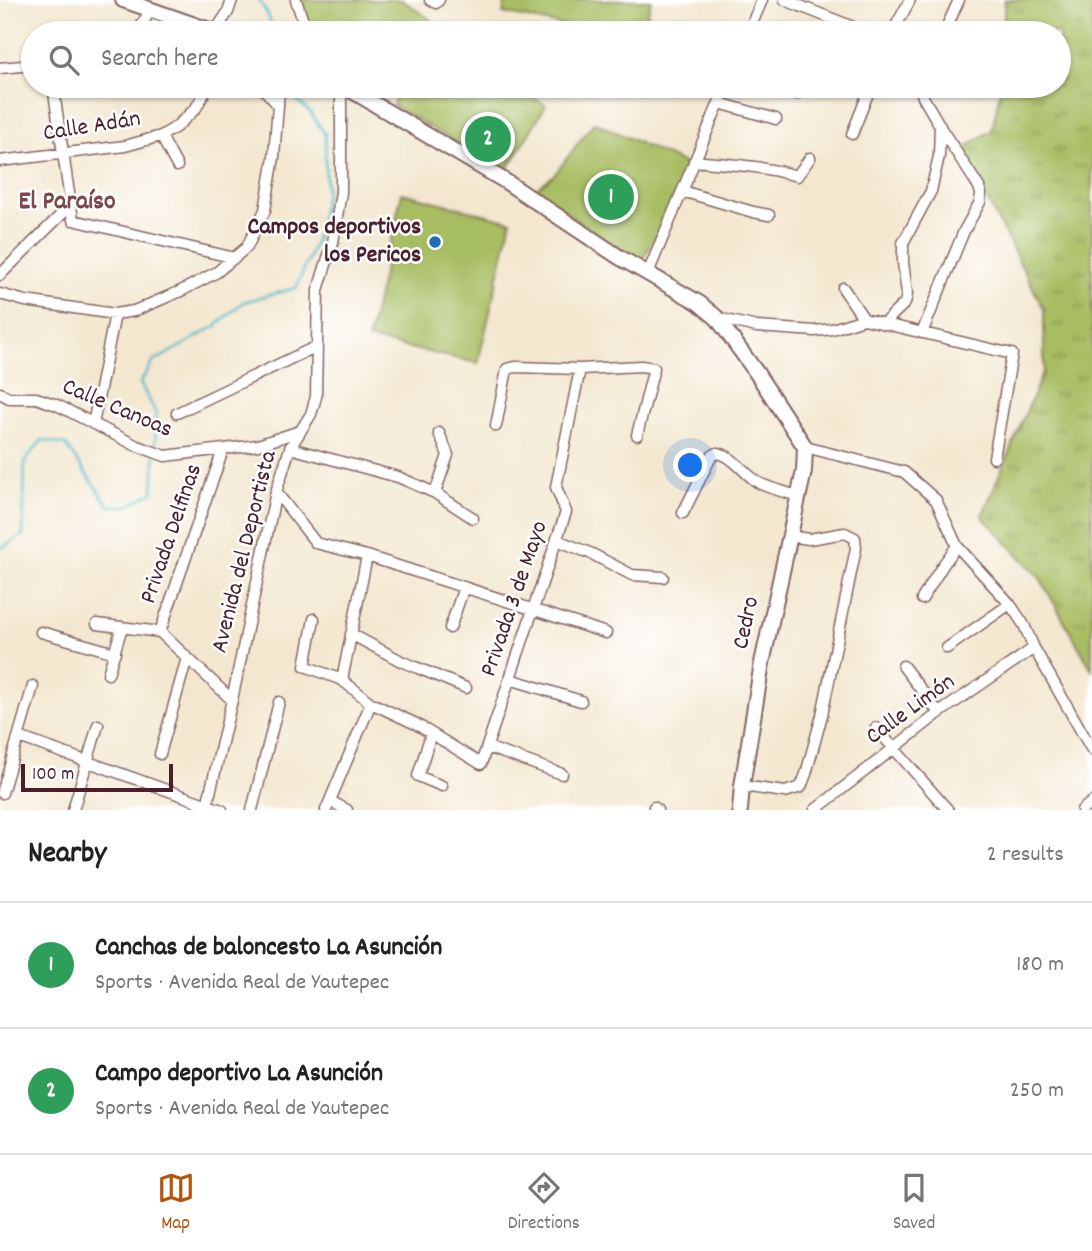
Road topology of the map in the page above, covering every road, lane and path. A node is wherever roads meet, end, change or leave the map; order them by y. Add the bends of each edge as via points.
1 (123, 0) edge
2 (232, 0) edge
3 (296, 0) edge
4 (430, 0) edge
5 (439, 0) edge
6 (762, 0) edge
7 (785, 0) edge
8 (910, 0) edge
9 (959, 0) edge
10 (151, 9) junction
11 (144, 21) edge
12 (183, 21) edge
13 (222, 21) edge
14 (303, 21) edge
15 (753, 21) edge
16 (838, 21) edge
17 (899, 21) edge
18 (949, 21) edge
19 (21, 66) edge
20 (0, 68) edge
21 (55, 98) edge
22 (201, 98) edge
23 (272, 98) edge
24 (278, 98) edge
25 (343, 98) edge
26 (363, 98) edge
27 (721, 98) edge
28 (866, 98) edge
29 (924, 98) edge
30 (719, 103) junction
31 (278, 105) junction
32 (776, 119) dead end
33 (940, 126) junction
34 (852, 134) dead end
35 (161, 136) junction
36 (64, 154) junction
37 (810, 158) dead end
38 (0, 161) edge
39 (694, 161) junction
40 (177, 166) dead end
41 (682, 191) junction
42 (71, 205) junction
43 (768, 215) dead end
44 (235, 258) junction
45 (648, 273) junction
46 (0, 275) edge
47 (843, 288) dead end
48 (0, 294) edge
49 (115, 314) junction
50 (717, 318) junction
51 (864, 319) junction
52 (883, 324) junction
53 (922, 333) junction
54 (315, 348) junction
55 (580, 369) junction
56 (0, 393) edge
57 (177, 413) dead end
58 (93, 424) junction
59 (496, 426) dead end
60 (300, 431) junction
61 (439, 433) dead end
62 (637, 435) dead end
63 (806, 447) junction
64 (290, 448) junction
65 (223, 450) junction
66 (994, 458) dead end
67 (276, 492) junction
68 (435, 493) junction
69 (798, 496) junction
70 (683, 513) dead end
71 (473, 518) dead end
72 (788, 536) junction
73 (557, 540) junction
74 (957, 546) junction
75 (368, 556) junction
76 (663, 577) dead end
77 (464, 587) junction
78 (922, 599) dead end
79 (1010, 604) junction
80 (534, 610) junction
81 (314, 619) dead end
82 (97, 624) dead end
83 (122, 626) junction
84 (450, 628) dead end
85 (41, 632) dead end
86 (160, 632) junction
87 (606, 633) dead end
88 (351, 634) junction
89 (947, 648) dead end
90 (1034, 648) junction
91 (115, 653) junction
92 (187, 658) junction
93 (903, 666) dead end
94 (108, 674) dead end
95 (510, 679) junction
96 (342, 680) junction
97 (33, 686) dead end
98 (466, 688) dead end
99 (232, 700) junction
100 (581, 701) dead end
101 (279, 702) dead end
102 (371, 703) junction
103 (939, 713) junction
104 (98, 725) dead end
105 (876, 728) dead end
106 (431, 734) junction
107 (19, 737) junction
108 (487, 747) junction
109 (894, 747) junction
110 (1092, 750) edge
111 (160, 754) dead end
112 (88, 761) junction
113 (562, 774) dead end
114 (442, 786) dead end
115 (742, 786) junction
116 (2, 793) dead end
117 (1092, 802) edge
118 (328, 806) edge
119 (206, 807) edge
120 (942, 808) edge
121 (73, 810) edge
122 (222, 810) edge
123 (253, 810) edge
124 (347, 810) edge
125 (740, 810) edge
126 (815, 810) edge
127 (1082, 810) edge

1 - 10 street
2 - 13 street
3 - 14 street
4 - 5 street
6 - 15 street
7 - 16 street
8 - 17 street
9 - 18 street
10 - 11 street
10 - 12 street
19 - 20 street
21 - 36 street
22 - 35 street, Calle Adán via 176,127
23 - 31 street
24 - 31 street
25 - 54 street, Avenida del Deportista via 341,192 333,242 317,290
26 - 45 street
27 - 30 street
28 - 34 street
29 - 33 street
30 - 32 street
30 - 39 street
31 - 44 street via 265,210 247,247
33 - 52 street via 931,191 903,243 905,303
33 - 53 street via 981,194
35 - 36 street, Calle Adán
35 - 40 street
36 - 38 street, Calle Adán
36 - 42 street
37 - 39 street via 797,176 757,166
39 - 41 street
41 - 43 street
41 - 45 street
42 - 44 street via 73,220
42 - 46 street
44 - 49 street via 181,291
45 - 50 street
47 - 51 street
48 - 49 street
49 - 58 street
50 - 51 street via 757,327 815,331
50 - 63 street
51 - 52 street
52 - 53 street
53 - 66 street via 1012,354
54 - 57 street
54 - 60 street, Avenida del Deportista via 316,397
55 - 59 street via 507,369
55 - 62 street via 654,368
55 - 73 street, Privada 3 de Mayo via 556,487 566,512
56 - 58 street, Calle Canoas via 57,405
58 - 65 street, Calle Canoas via 165,456
60 - 64 street, Avenida del Deportista
60 - 65 street, Calle Canoas via 258,445
61 - 68 street via 448,455
63 - 69 street, Cedro
63 - 74 street via 904,472 936,500
64 - 67 street, Avenida del Deportista
64 - 68 street via 398,477
65 - 86 street, Privada Delfinas
67 - 75 street via 316,544
67 - 99 street, Avenida del Deportista
68 - 71 street
69 - 70 street via 762,485 718,453 711,457
69 - 72 street, Cedro
72 - 115 street, Cedro
72 - 115 street via 809,539 845,533 855,538 856,548 822,715 801,787 785,792
73 - 76 street via 632,575
73 - 80 street, Privada 3 de Mayo
74 - 78 street
74 - 79 street
75 - 77 street
75 - 88 street
77 - 80 street
77 - 84 street
79 - 89 street
79 - 90 street
80 - 87 street
80 - 95 street, Privada 3 de Mayo
81 - 96 street via 305,666
82 - 83 street, Privada Delfinas
83 - 86 street, Privada Delfinas
83 - 91 street
85 - 91 street
86 - 92 street, Privada Delfinas
88 - 96 street
88 - 98 street via 401,662
90 - 103 street, Calle Limón
90 - 110 street
91 - 94 street
92 - 99 street, Privada Delfinas
92 - 111 street
93 - 103 street
95 - 100 street
95 - 108 street, Privada 3 de Mayo
96 - 102 street
97 - 107 street
99 - 119 street, Avenida del Deportista
101 - 123 street
102 - 106 street
102 - 118 street
103 - 109 street, Calle Limón
104 - 112 street
105 - 109 street
106 - 108 street, Privada 3 de Mayo via 481,764
106 - 114 street via 418,776
107 - 112 street
107 - 116 street
108 - 113 street
109 - 120 street
109 - 126 street, Calle Limón
112 - 119 street
112 - 121 street
115 - 125 street, Cedro
117 - 127 street
118 - 124 street
119 - 122 street

